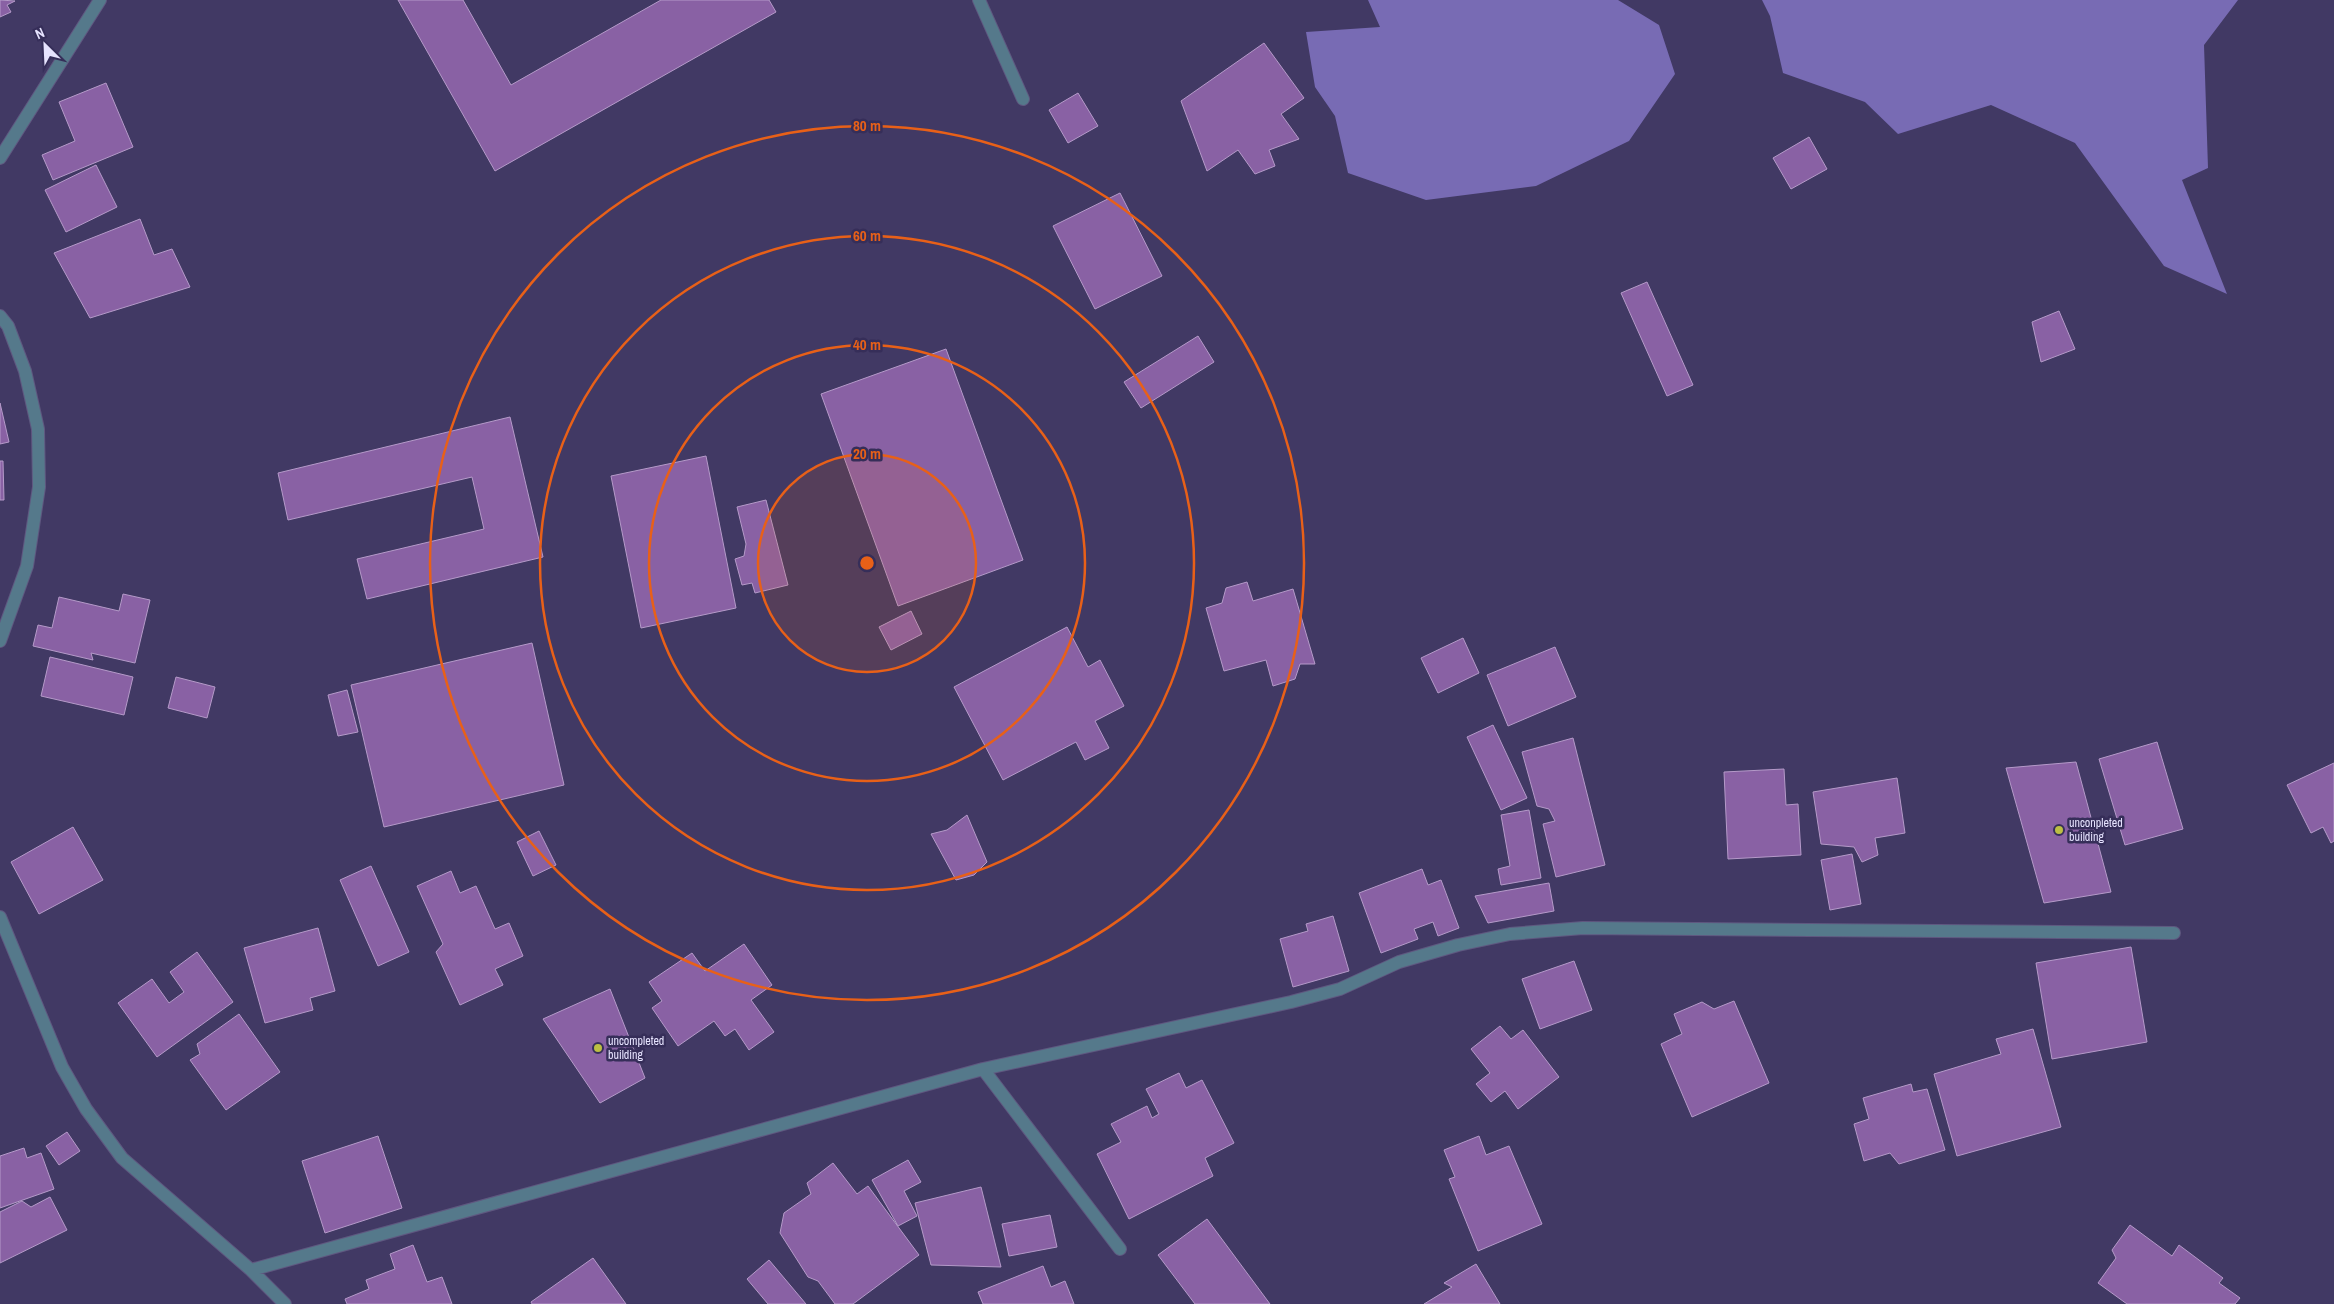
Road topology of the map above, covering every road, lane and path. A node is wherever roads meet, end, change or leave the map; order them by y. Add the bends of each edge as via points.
1 (100, 0) edge
2 (979, 0) edge
3 (1023, 99) dead end
4 (0, 158) edge
5 (0, 316) edge
6 (0, 641) edge
7 (0, 917) edge
8 (2174, 933) dead end
9 (983, 1069) junction
10 (1120, 1249) dead end
11 (251, 1270) junction
12 (285, 1304) edge

1 - 4 street
2 - 3 street
5 - 6 street via 8,326 27,381 38,429 39,487 27,566
7 - 11 street via 62,1067 86,1109 122,1158
8 - 9 street via 1583,928 1510,934 1398,962 1340,989 1291,1002
9 - 10 street
9 - 11 street
11 - 12 street

